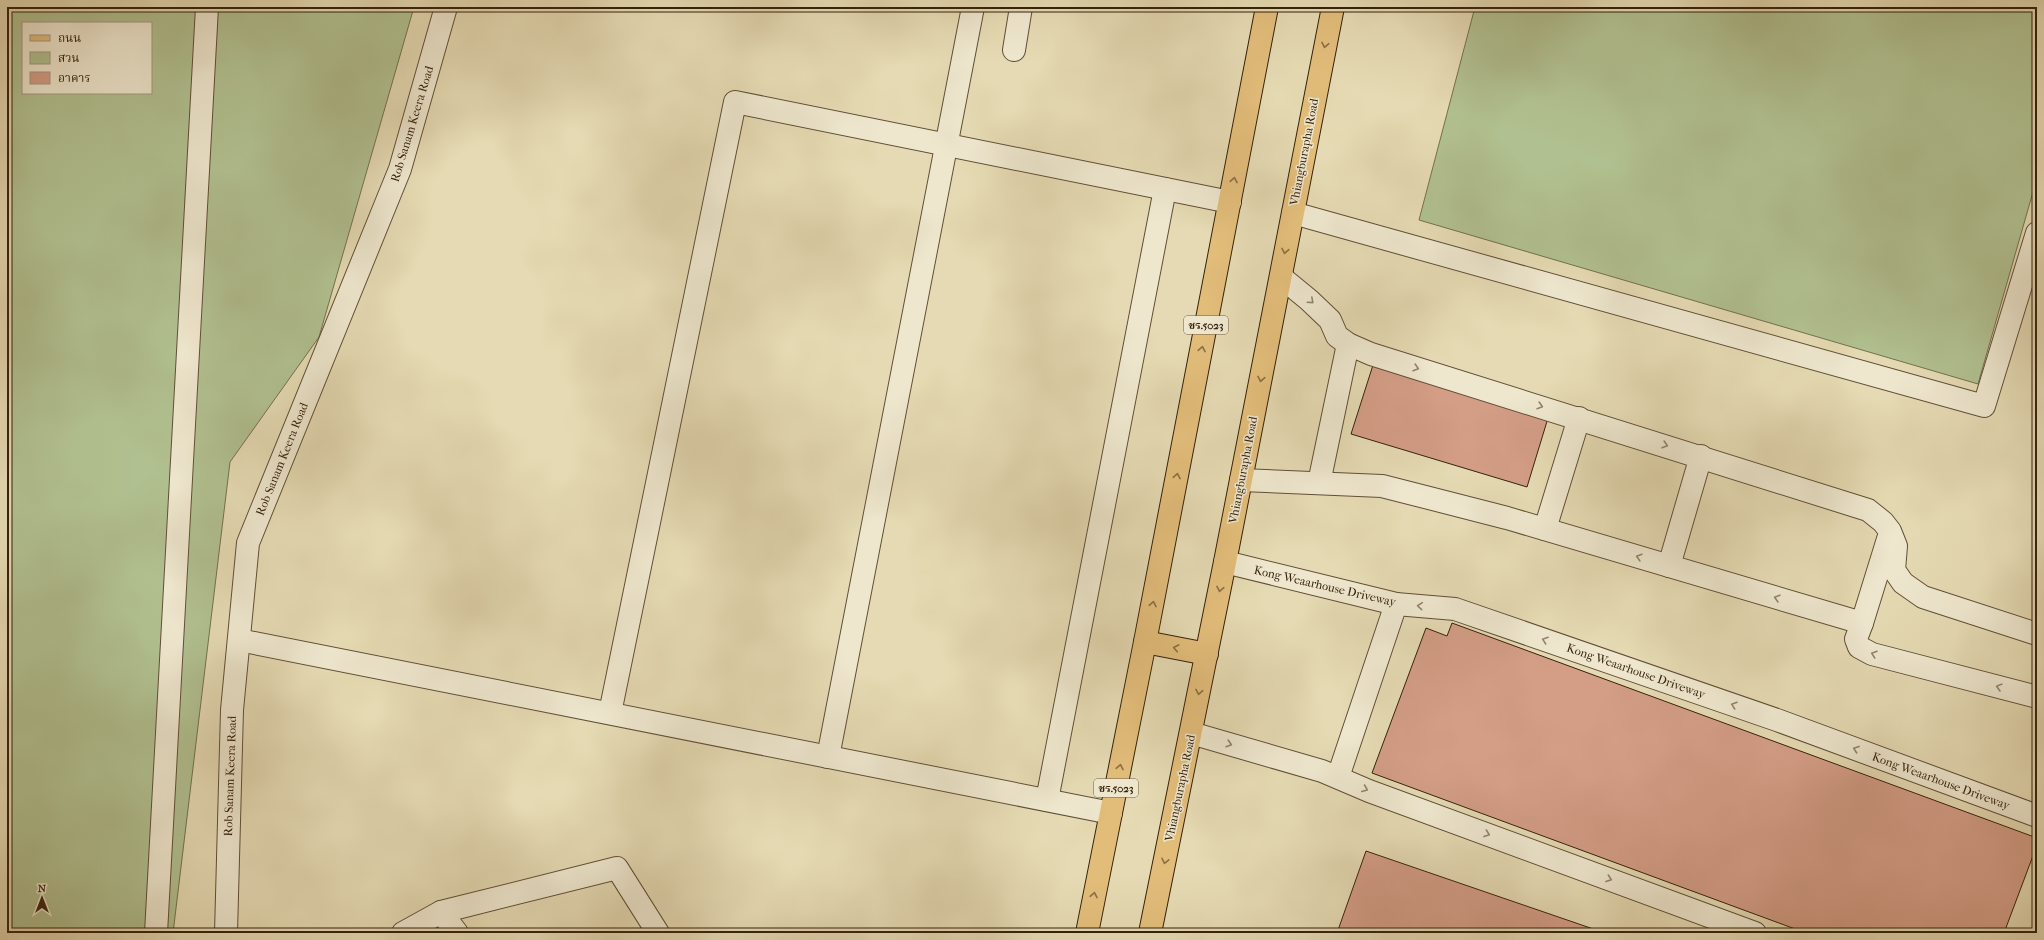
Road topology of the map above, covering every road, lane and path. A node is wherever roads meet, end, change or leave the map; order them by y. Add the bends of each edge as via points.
1 (207, 7) edge
2 (446, 7) edge
3 (973, 7) edge
4 (1021, 7) edge
5 (1267, 7) edge
6 (1332, 7) edge
7 (1014, 50) dead end
8 (947, 145) junction
9 (1165, 189) junction
10 (1230, 202) junction
11 (1293, 213) junction
12 (2037, 233) edge
13 (1280, 277) junction
14 (1348, 344) junction
15 (1579, 418) junction
16 (1701, 456) junction
17 (1241, 480) junction
18 (1320, 483) junction
19 (1545, 530) junction
20 (1890, 532) junction
21 (1225, 562) junction
22 (1670, 566) junction
23 (1396, 604) junction
24 (1862, 624) junction
25 (2037, 634) edge
26 (239, 640) junction
27 (1146, 642) junction
28 (1207, 654) junction
29 (2037, 697) edge
30 (610, 714) junction
31 (1191, 733) junction
32 (828, 757) junction
33 (1338, 778) junction
34 (1047, 800) junction
35 (1111, 813) junction
36 (2037, 816) edge
37 (441, 912) junction
38 (156, 933) edge
39 (226, 933) edge
40 (404, 933) edge
41 (457, 933) edge
42 (658, 933) edge
43 (1087, 933) edge
44 (1150, 933) edge
45 (1755, 933) edge

1 - 38 street
2 - 26 street, Rob Sanam Keera Road via 400,169 248,543
3 - 8 street
4 - 7 street
10 -> 5 main road, ชร.5023
6 -> 11 main road, Vhiangburapha Road
8 - 9 street
8 - 30 street via 735,102
8 - 32 street
9 - 10 street
9 - 34 street
27 -> 10 main road, ชร.5023
11 - 12 street via 1984,406
11 -> 13 main road, Vhiangburapha Road
13 -> 14 street via 1330,320 1337,336
13 -> 17 main road, Vhiangburapha Road
14 -> 15 street via 1371,354
14 - 18 street
15 -> 16 street
15 - 19 street
16 - 20 street via 1868,510 1883,522
16 - 22 street
17 - 18 street
17 - 21 main road, Vhiangburapha Road
18 - 19 street via 1382,486
22 -> 19 street
20 - 24 street
20 - 25 street via 1896,546 1894,570 1903,583 1923,596
21 - 23 street, Kong Weaarhouse Driveway
21 -> 28 main road, Vhiangburapha Road
24 -> 22 street
23 - 33 street
36 -> 23 street, Kong Weaarhouse Driveway via 1777,720 1455,609
29 -> 24 street via 1872,654 1859,647 1857,643
26 - 30 street
26 - 39 street, Rob Sanam Keera Road via 232,710
28 -> 27 main road
35 -> 27 main road, ชร.5023
28 -> 31 main road, Vhiangburapha Road
30 - 32 street
31 -> 33 street via 1322,771
31 -> 44 main road, Vhiangburapha Road
32 - 34 street
33 -> 45 street
34 - 35 street
43 -> 35 main road, ชร.5023
37 - 40 street
37 - 41 street
37 - 42 street via 617,868

